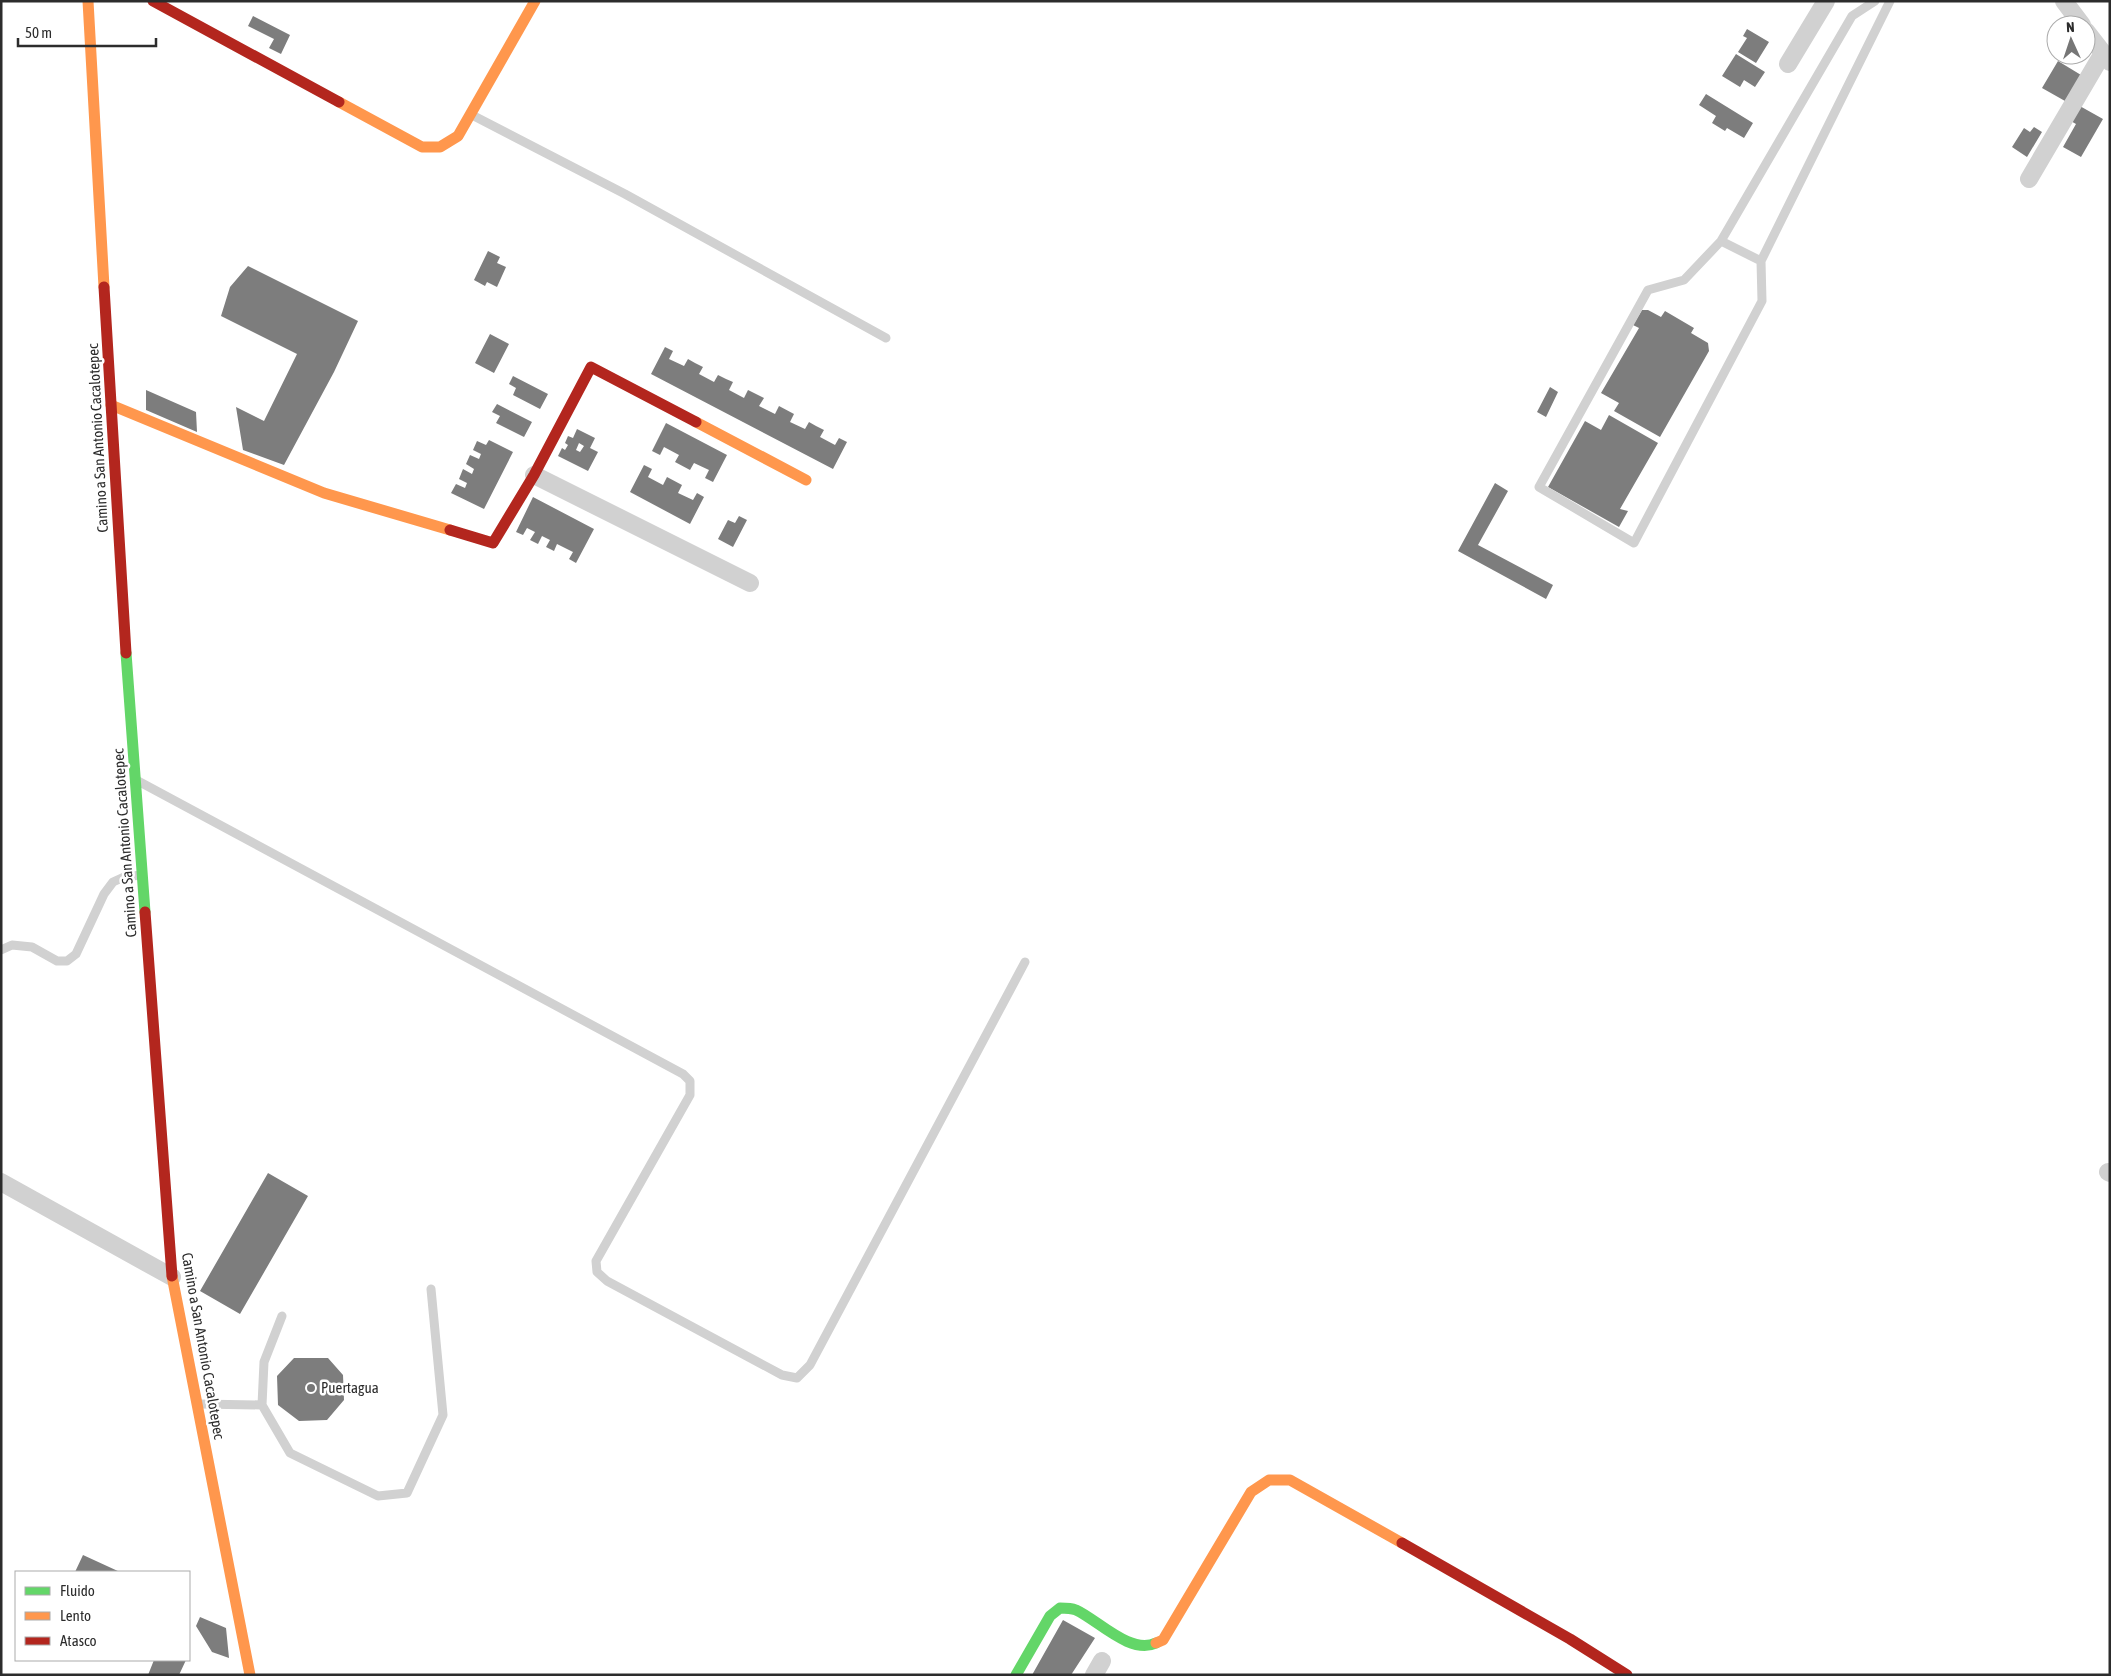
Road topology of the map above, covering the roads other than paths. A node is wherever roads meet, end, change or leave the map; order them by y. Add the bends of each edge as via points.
1 (88, 1) edge
2 (153, 1) edge
3 (535, 1) edge
4 (1826, 1) edge
5 (1875, 1) edge
6 (1890, 1) edge
7 (2064, 1) edge
8 (2074, 15) edge
9 (2096, 44) edge
10 (2106, 58) edge
11 (1788, 64) dead end
12 (472, 114) junction
13 (2028, 179) dead end
14 (1721, 241) junction
15 (1761, 261) junction
16 (886, 338) dead end
17 (111, 405) junction
18 (534, 475) junction
19 (806, 480) dead end
20 (750, 583) dead end
21 (135, 780) junction
22 (142, 875) junction
23 (1, 950) edge
24 (1025, 962) dead end
25 (1, 1182) edge
26 (172, 1277) junction
27 (431, 1289) dead end
28 (282, 1316) dead end
29 (197, 1404) junction
30 (262, 1405) junction
31 (250, 1675) edge
32 (1016, 1675) edge
33 (1627, 1675) edge

1 - 17 street, Camino a San Antonio Cacalotepec
2 - 12 street via 422,147 440,147 458,136
3 - 12 street
4 - 11 street
5 - 14 lane via 1852,16
6 - 15 lane
7 - 8 street
9 - 10 street
10 - 13 street
12 - 16 lane
14 - 15 lane
14 - 15 lane via 1684,280 1648,290 1539,487 1634,543 1762,301
17 - 18 street via 324,493 493,543
17 - 21 street, Camino a San Antonio Cacalotepec
18 - 19 street via 591,367
18 - 20 street
21 - 22 street, Camino a San Antonio Cacalotepec
21 - 24 lane via 690,1081 690,1095 596,1261 597,1272 607,1281 782,1375 797,1378 810,1365
22 - 23 lane via 124,876 113,882 104,894 76,954 67,961 57,960 32,947 12,945
22 - 26 street, Camino a San Antonio Cacalotepec
25 - 26 street
26 - 29 street, Camino a San Antonio Cacalotepec
27 - 30 lane via 443,1415 407,1493 378,1496 290,1454
28 - 30 lane via 264,1362
29 - 30 lane
29 - 31 street, Camino a San Antonio Cacalotepec
32 - 33 street via 1050,1616 1060,1608 1074,1609 1134,1645 1148,1647 1163,1640 1251,1492 1269,1480 1290,1480

